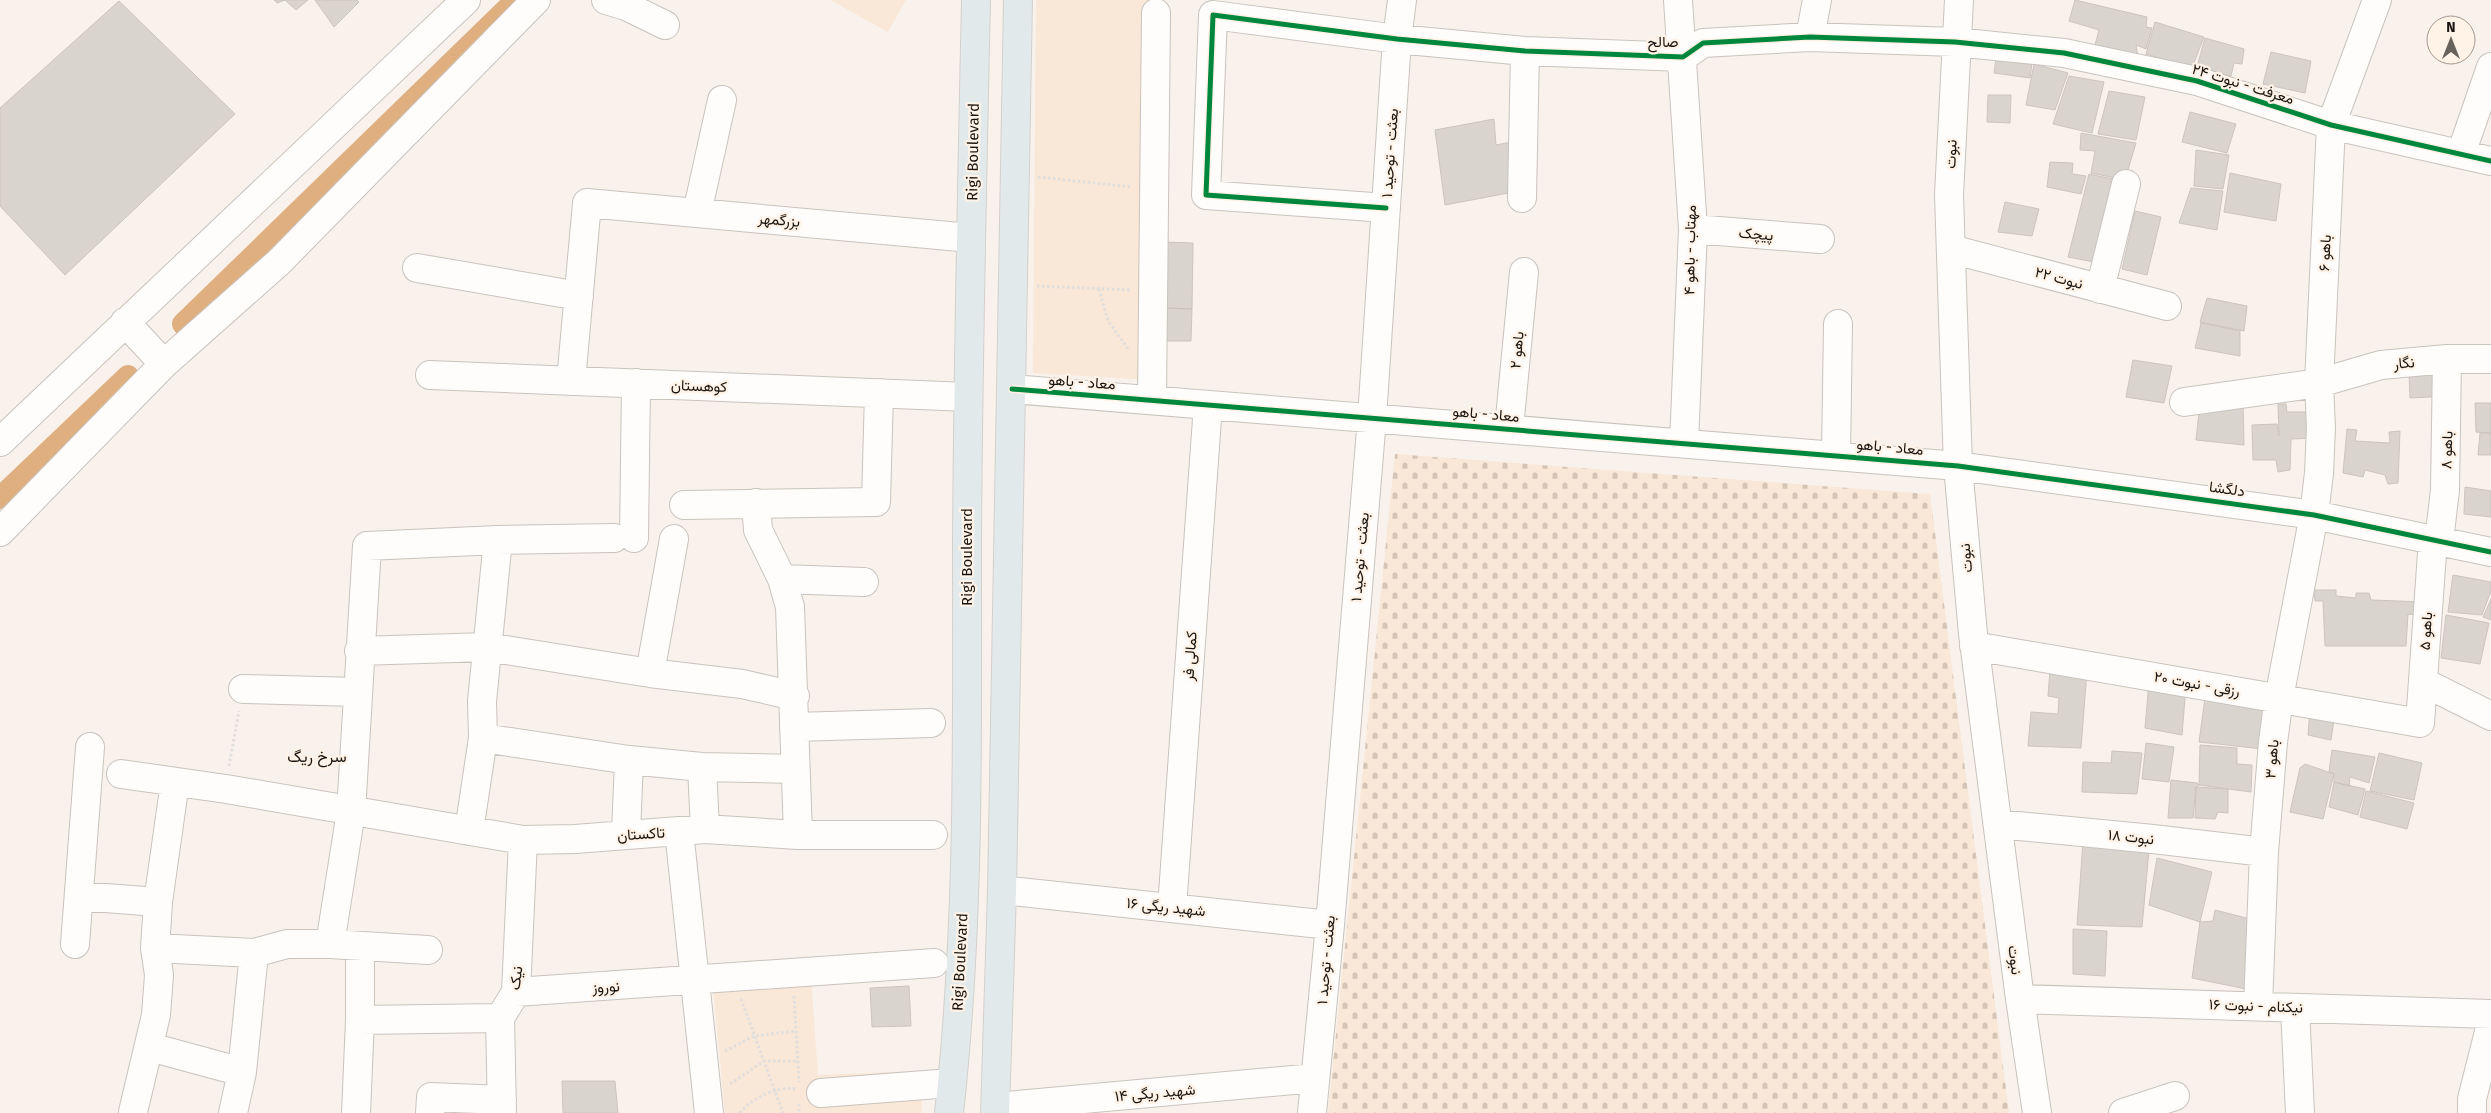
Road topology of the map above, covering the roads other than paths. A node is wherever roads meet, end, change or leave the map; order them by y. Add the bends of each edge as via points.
1 (466, 0) edge
2 (536, 0) edge
3 (606, 0) edge
4 (976, 0) edge
5 (1018, 0) edge
6 (1402, 0) edge
7 (1678, 0) edge
8 (1817, 0) edge
9 (1959, 0) edge
10 (2377, 0) edge
11 (1156, 13) dead end
12 (665, 24) dead end
13 (1810, 37) junction
14 (1397, 39) junction
15 (1956, 42) junction
16 (1525, 51) junction
17 (1682, 57) junction
18 (2491, 67) edge
19 (722, 100) dead end
20 (2331, 125) junction
21 (2461, 154) junction
22 (2491, 161) edge
23 (2126, 184) dead end
24 (1522, 198) dead end
25 (1386, 208) junction
26 (697, 213) junction
27 (1693, 229) junction
28 (971, 238) junction
29 (1820, 239) dead end
30 (1951, 249) junction
31 (417, 268) dead end
32 (1524, 272) dead end
33 (2100, 289) junction
34 (578, 296) junction
35 (2167, 306) dead end
36 (125, 322) junction
37 (1838, 324) dead end
38 (2447, 359) junction
39 (2491, 359) edge
40 (164, 364) junction
41 (430, 375) dead end
42 (570, 381) junction
43 (636, 384) junction
44 (2319, 384) junction
45 (1012, 389) junction
46 (879, 393) junction
47 (968, 397) junction
48 (1152, 400) junction
49 (2184, 402) dead end
50 (1208, 405) junction
51 (1372, 418) junction
52 (1509, 428) junction
53 (0, 442) edge
54 (1684, 443) junction
55 (1836, 456) junction
56 (1958, 466) junction
57 (756, 503) junction
58 (684, 506) dead end
59 (2314, 515) junction
60 (0, 532) edge
61 (674, 539) dead end
62 (498, 540) junction
63 (2436, 540) junction
64 (2491, 552) edge
65 (782, 579) junction
66 (864, 582) dead end
67 (1974, 646) junction
68 (487, 647) junction
69 (359, 651) junction
70 (650, 673) junction
71 (2423, 682) junction
72 (243, 689) road end
73 (357, 692) junction
74 (795, 696) junction
75 (2279, 698) junction
76 (2491, 716) edge
77 (931, 723) dead end
78 (2420, 723) joint
79 (794, 726) junction
80 (483, 738) junction
81 (90, 747) dead end
82 (629, 760) junction
83 (702, 767) junction
84 (795, 769) junction
85 (121, 774) dead end
86 (175, 782) junction
87 (351, 812) junction
88 (1998, 824) junction
89 (692, 830) junction
90 (469, 831) junction
91 (626, 834) junction
92 (798, 835) junction
93 (933, 835) dead end
94 (523, 840) junction
95 (2264, 852) junction
96 (1002, 890) junction
97 (79, 896) junction
98 (158, 902) junction
99 (1172, 908) junction
100 (1330, 925) junction
101 (75, 944) dead end
102 (330, 944) junction
103 (360, 946) junction
104 (156, 948) junction
105 (428, 950) dead end
106 (254, 952) junction
107 (934, 964) dead end
108 (696, 982) junction
109 (516, 992) junction
110 (2020, 999) junction
111 (2258, 1006) junction
112 (2295, 1008) junction
113 (2491, 1014) edge
114 (500, 1018) junction
115 (360, 1020) junction
116 (2491, 1024) edge
117 (150, 1047) junction
118 (242, 1072) junction
119 (1315, 1078) junction
120 (810, 1091) road end
121 (2175, 1096) dead end
122 (949, 1104) edge
123 (2478, 1104) edge
124 (502, 1106) edge
125 (708, 1106) edge
126 (995, 1110) edge
127 (132, 1113) edge
128 (233, 1113) edge
129 (356, 1113) edge
130 (430, 1113) edge
131 (1312, 1113) edge
132 (2037, 1113) edge
133 (2123, 1113) edge
134 (2300, 1113) edge

1 - 36 street
2 - 40 street via 279,262
3 - 12 street
4 - 28 main road, Rigi Boulevard
5 - 45 main road
6 - 14 street, بعثت - توحید ۱
7 - 17 street, مهتاب - باهو ۴
8 - 13 street
9 - 15 street, نبوت
10 - 20 street, باهو ۶
11 - 48 street
13 - 15 street, صالح
13 - 17 street, صالح via 1703,42
14 - 16 street, صالح
14 - 25 street, بعثت - توحید ۱
14 - 25 street, صالح via 1213,15 1206,195
15 - 20 street, معرفت - نبوت ۲۴ via 2064,53 2188,79
15 - 30 street, نبوت via 1949,195
16 - 17 street, صالح
16 - 24 street
17 - 27 street, مهتاب - باهو ۴
18 - 21 street
19 - 26 street
20 - 21 street, معرفت - نبوت ۲۴
20 - 44 street, باهو ۶
21 - 22 street, معرفت - نبوت ۲۴
23 - 33 street
25 - 51 street, بعثت - توحید ۱
26 - 28 street, بزرگمهر
26 - 34 street, بزرگمهر via 587,203
27 - 29 street, پیچک
27 - 54 street, مهتاب - باهو ۴
28 - 47 main road, Rigi Boulevard
30 - 33 street, نبوت ۲۲
30 - 56 street, نبوت
31 - 34 street
32 - 52 street, باهو ۲
33 - 35 street, نبوت ۲۲
34 - 42 street
36 - 40 street
36 - 53 street
37 - 55 street
38 - 39 street, نگار
38 - 44 street, نگار via 2381,366
38 - 63 street, باهو ۸ via 2445,490
40 - 60 street
41 - 42 street, کوهستان
42 - 43 street, کوهستان
43 - 46 street, کوهستان
43 - 62 street via 624,538
44 - 49 street, نگار
44 - 59 street, باهو ۶ via 2321,437
45 - 48 street, معاد - باهو
45 - 96 main road
46 - 47 street, کوهستان
46 - 57 street via 876,502
47 - 122 main road, Rigi Boulevard via 962,961
48 - 50 street, معاد - باهو
50 - 51 street, معاد - باهو
50 - 99 street, کمالی فر
51 - 52 street, معاد - باهو
51 - 100 street, بعثت - توحید ۱
52 - 54 street, معاد - باهو
54 - 55 street, معاد - باهو
55 - 56 street, معاد - باهو
56 - 59 street, دلگشا
56 - 67 street, نبوت
57 - 58 street
57 - 65 street via 758,530
59 - 63 street, دلگشا
59 - 75 street, باهو ۳
61 - 70 street
62 - 68 street
62 - 69 street via 367,546
63 - 64 street, دلگشا
63 - 71 street, باهو ۵
65 - 66 street
65 - 74 street via 790,607
67 - 75 street, رزقی - نبوت ۲۰
67 - 88 street, نبوت
68 - 69 street
68 - 70 street
68 - 80 street via 482,701
69 - 73 street
70 - 74 street via 742,684
71 - 76 street
71 - 78 street, باهو ۵
72 - 73 street
73 - 87 street
74 - 79 street
75 - 78 street, رزقی - نبوت ۲۰
75 - 95 street, باهو ۳
77 - 79 street
79 - 84 street
80 - 82 street
80 - 90 street
81 - 97 street
82 - 83 street
82 - 91 street
83 - 84 street
83 - 89 street
84 - 92 street
85 - 86 street, تاکستان
86 - 87 street, تاکستان
86 - 98 street
87 - 90 street, تاکستان
87 - 102 street
88 - 95 street, نبوت ۱۸
88 - 110 street, نبوت
89 - 91 street, تاکستان
89 - 92 street, تاکستان
89 - 108 street
90 - 94 street, تاکستان
91 - 94 street, تاکستان
92 - 93 street, تاکستان
94 - 109 street, نیک
95 - 111 street, باهو ۳
96 - 99 street, شهید ریگی ۱۶
96 - 126 main road
97 - 98 street
97 - 101 street
98 - 104 street
99 - 100 street, شهید ریگی ۱۶
100 - 119 street, بعثت - توحید ۱
102 - 103 street
102 - 106 street via 287,944
103 - 105 street
103 - 115 street
104 - 106 street
104 - 117 street via 159,975
106 - 118 street
107 - 108 street, نوروز
108 - 109 street, نوروز
108 - 125 street
109 - 114 street, نیک
110 - 111 street, نیکنام - نبوت ۱۶
110 - 132 street, نبوت
111 - 112 street, نیکنام - نبوت ۱۶
112 - 113 street, نیکنام - نبوت ۱۶
112 - 134 street
114 - 115 street
114 - 124 street
115 - 129 street
116 - 123 street
117 - 118 street
117 - 127 street
118 - 128 street
119 - 126 street, شهید ریگی ۱۴
119 - 131 street, بعثت - توحید ۱
120 - 122 street
121 - 133 street
124 - 130 street via 431,1097

